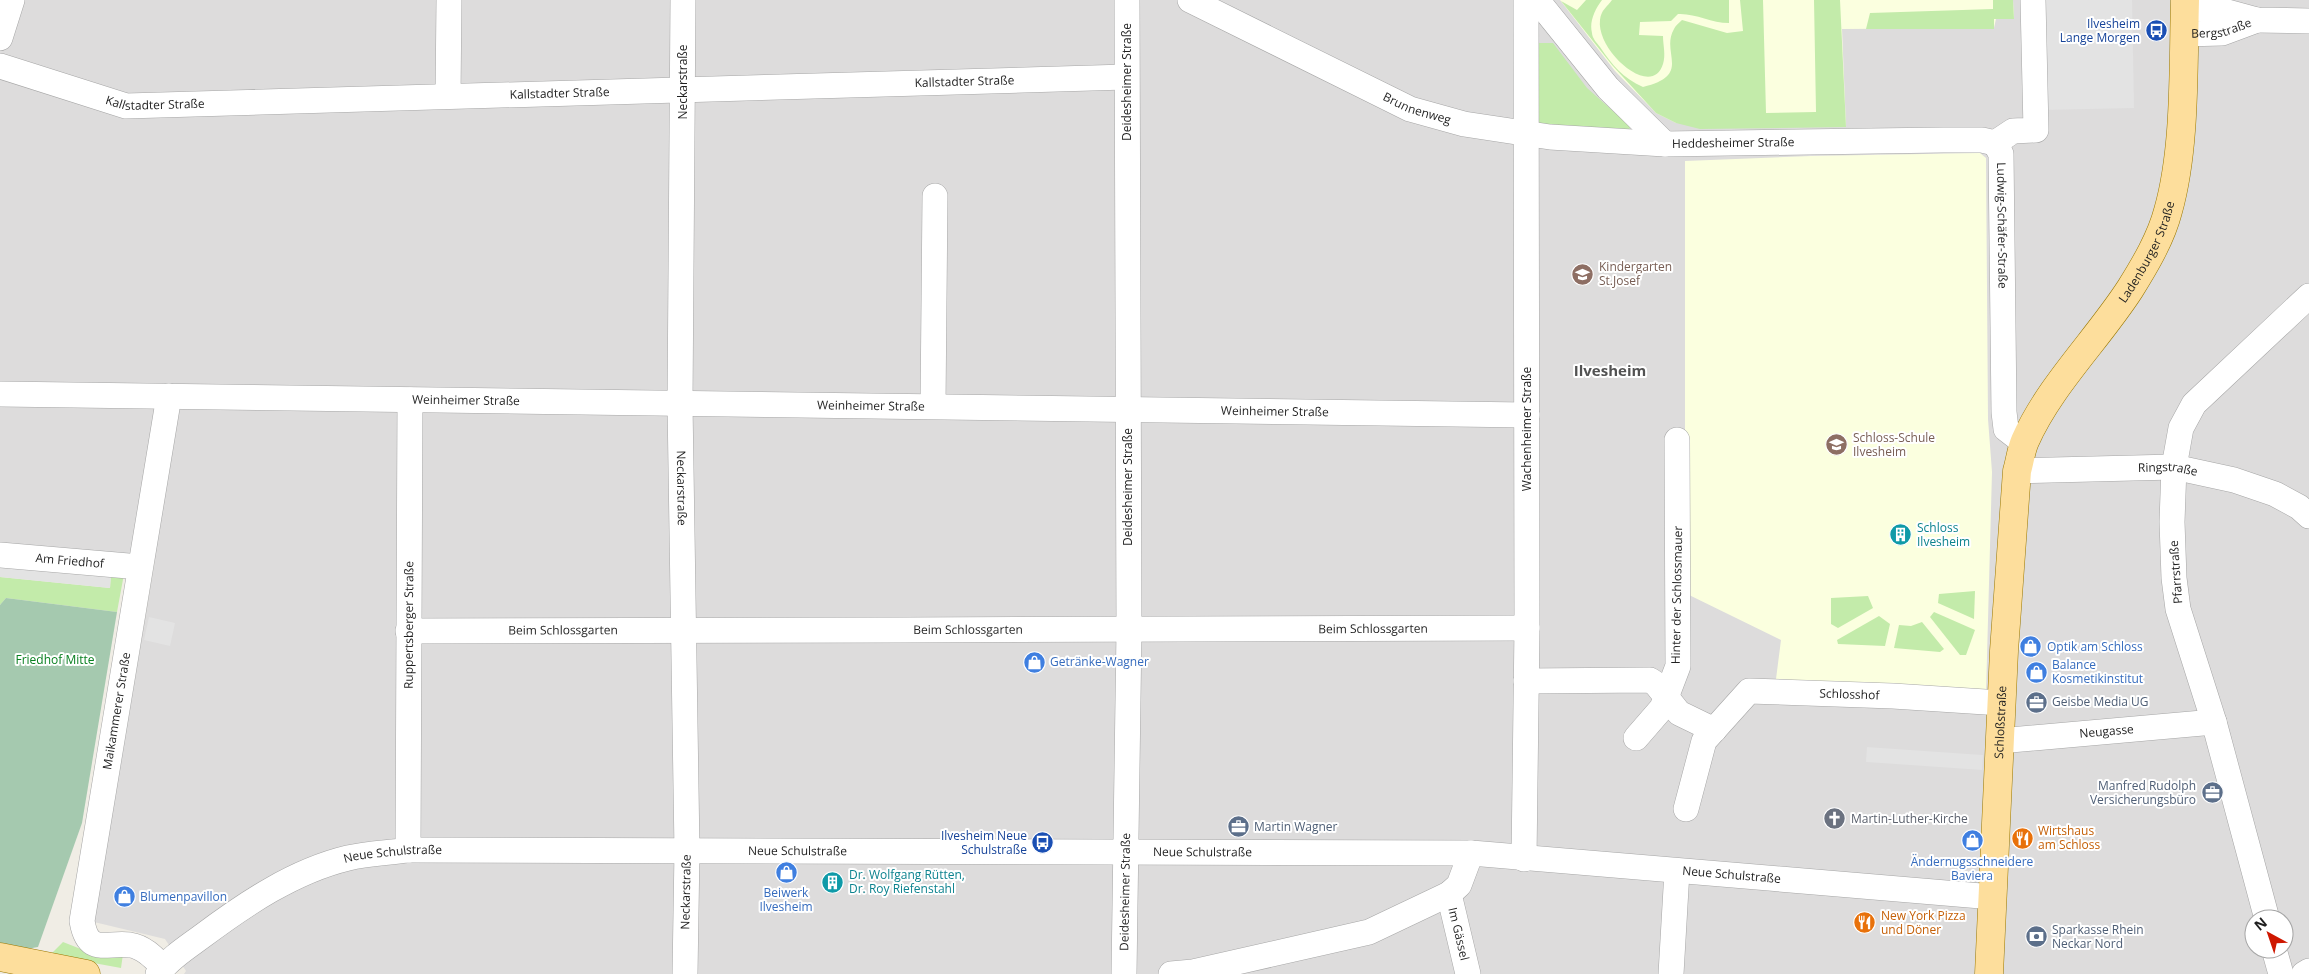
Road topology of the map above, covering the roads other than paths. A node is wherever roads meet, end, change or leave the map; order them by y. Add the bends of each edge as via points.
1 (12, 0) edge
2 (449, 0) edge
3 (683, 0) edge
4 (1127, 0) edge
5 (1190, 0) edge
6 (1526, 0) edge
7 (1537, 0) edge
8 (2033, 0) edge
9 (2184, 14) edge
10 (2309, 21) edge
11 (0, 38) edge
12 (0, 66) edge
13 (1126, 76) junction
14 (683, 91) junction
15 (448, 96) junction
16 (1525, 134) junction
17 (1995, 143) junction
18 (1665, 144) junction
19 (934, 196) dead end
20 (2309, 296) edge
21 (0, 394) edge
22 (169, 396) junction
23 (410, 400) junction
24 (680, 404) junction
25 (933, 406) junction
26 (1127, 410) junction
27 (1527, 415) junction
28 (1677, 440) dead end
29 (2024, 443) junction
30 (2174, 467) junction
31 (2017, 470) junction
32 (2309, 516) edge
33 (0, 555) edge
34 (140, 567) junction
35 (1527, 628) junction
36 (684, 629) junction
37 (408, 631) junction
38 (1129, 631) junction
39 (1526, 681) junction
40 (1666, 697) junction
41 (2001, 703) junction
42 (2214, 722) junction
43 (1714, 730) junction
44 (1636, 738) dead end
45 (1999, 741) junction
46 (1686, 809) dead end
47 (408, 850) junction
48 (687, 851) junction
49 (1126, 852) junction
50 (1471, 853) junction
51 (1524, 859) junction
52 (1677, 871) junction
53 (1449, 894) junction
54 (1993, 897) junction
55 (2263, 909) edge
56 (0, 957) edge
57 (2277, 959) edge
58 (161, 971) edge
59 (2309, 971) edge
60 (86, 974) edge
61 (685, 974) edge
62 (1124, 974) edge
63 (1171, 974) edge
64 (1468, 974) edge
65 (1671, 974) edge
66 (1989, 974) edge
67 (2281, 974) edge
68 (2304, 974) edge

1 - 11 street
2 - 15 street
3 - 14 street, Neckarstraße
4 - 13 street, Deidesheimer Straße
5 - 16 street, Brunnenweg via 1410,109 1464,124
6 - 16 street, Wachenheimer Straße
7 - 18 street, Heddesheimer Straße via 1608,88
8 - 17 street via 2036,130 2013,131
9 - 10 street, Bergstraße via 2222,33 2258,20
9 - 29 main road, Ladenburger Straße via 2176,176 2168,212 2130,289 2044,408
12 - 15 street, Kallstadter Straße via 126,106
13 - 14 street, Kallstadter Straße
13 - 26 street, Deidesheimer Straße
14 - 15 street, Kallstadter Straße
14 - 24 street, Neckarstraße
16 - 18 street, Brunnenweg
16 - 27 street, Wachenheimer Straße
17 - 18 street, Heddesheimer Straße via 1953,140
17 - 29 street, Ludwig-Schäfer-Straße via 2001,154 2004,412 2006,429
19 - 25 street, Weinheimer Straße
20 - 30 street, Pfarrstraße via 2194,404 2181,428
21 - 22 street, Weinheimer Straße
22 - 23 street, Weinheimer Straße
22 - 34 street, Maikammerer Straße
23 - 24 street, Weinheimer Straße
23 - 37 street, Ruppertsberger Straße
24 - 25 street, Weinheimer Straße
24 - 36 street, Neckarstraße
25 - 26 street, Weinheimer Straße
26 - 27 street, Weinheimer Straße
26 - 38 street, Deidesheimer Straße
27 - 35 street, Wachenheimer Straße
28 - 40 street, Hinter der Schlossmauer via 1678,666
29 - 31 main road, Ladenburger Straße
30 - 31 street, Ringstraße
30 - 32 street, Ringstraße via 2234,480 2275,494
30 - 42 street, Pfarrstraße via 2172,522 2178,609
31 - 41 main road, Schloßstraße
33 - 34 street, Am Friedhof
34 - 58 street, Maikammerer Straße via 82,921 89,941 98,946 132,945 149,953
35 - 38 street, Beim Schlossgarten
35 - 39 street, Wachenheimer Straße
36 - 37 street, Beim Schlossgarten
36 - 38 street, Beim Schlossgarten
36 - 48 street, Neckarstraße
37 - 47 street, Ruppertsberger Straße
38 - 49 street, Deidesheimer Straße
39 - 40 street via 1650,680
39 - 51 street, Wachenheimer Straße
40 - 43 street via 1679,713
40 - 44 street, Hinter der Schlossmauer via 1662,708
41 - 43 street, Schlosshof via 1749,691
41 - 45 main road, Schloßstraße
42 - 45 street, Neugasse
42 - 55 street, Pfarrstraße
43 - 46 street, Schlosshof via 1704,741
45 - 54 main road, Schloßstraße
47 - 48 street, Neue Schulstraße
47 - 58 street, Neue Schulstraße via 348,858 299,875 237,912 183,950
48 - 49 street, Neue Schulstraße
48 - 61 street, Neckarstraße
49 - 50 street, Neue Schulstraße
49 - 62 street, Deidesheimer Straße
50 - 51 street, Neue Schulstraße
50 - 53 street via 1459,885
51 - 52 street, Neue Schulstraße
52 - 54 street, Neue Schulstraße
52 - 65 street
53 - 63 street via 1369,932 1193,972
53 - 64 street, Im Gässel
54 - 66 main road, Schloßstraße
56 - 60 main road
57 - 67 street
59 - 68 street

